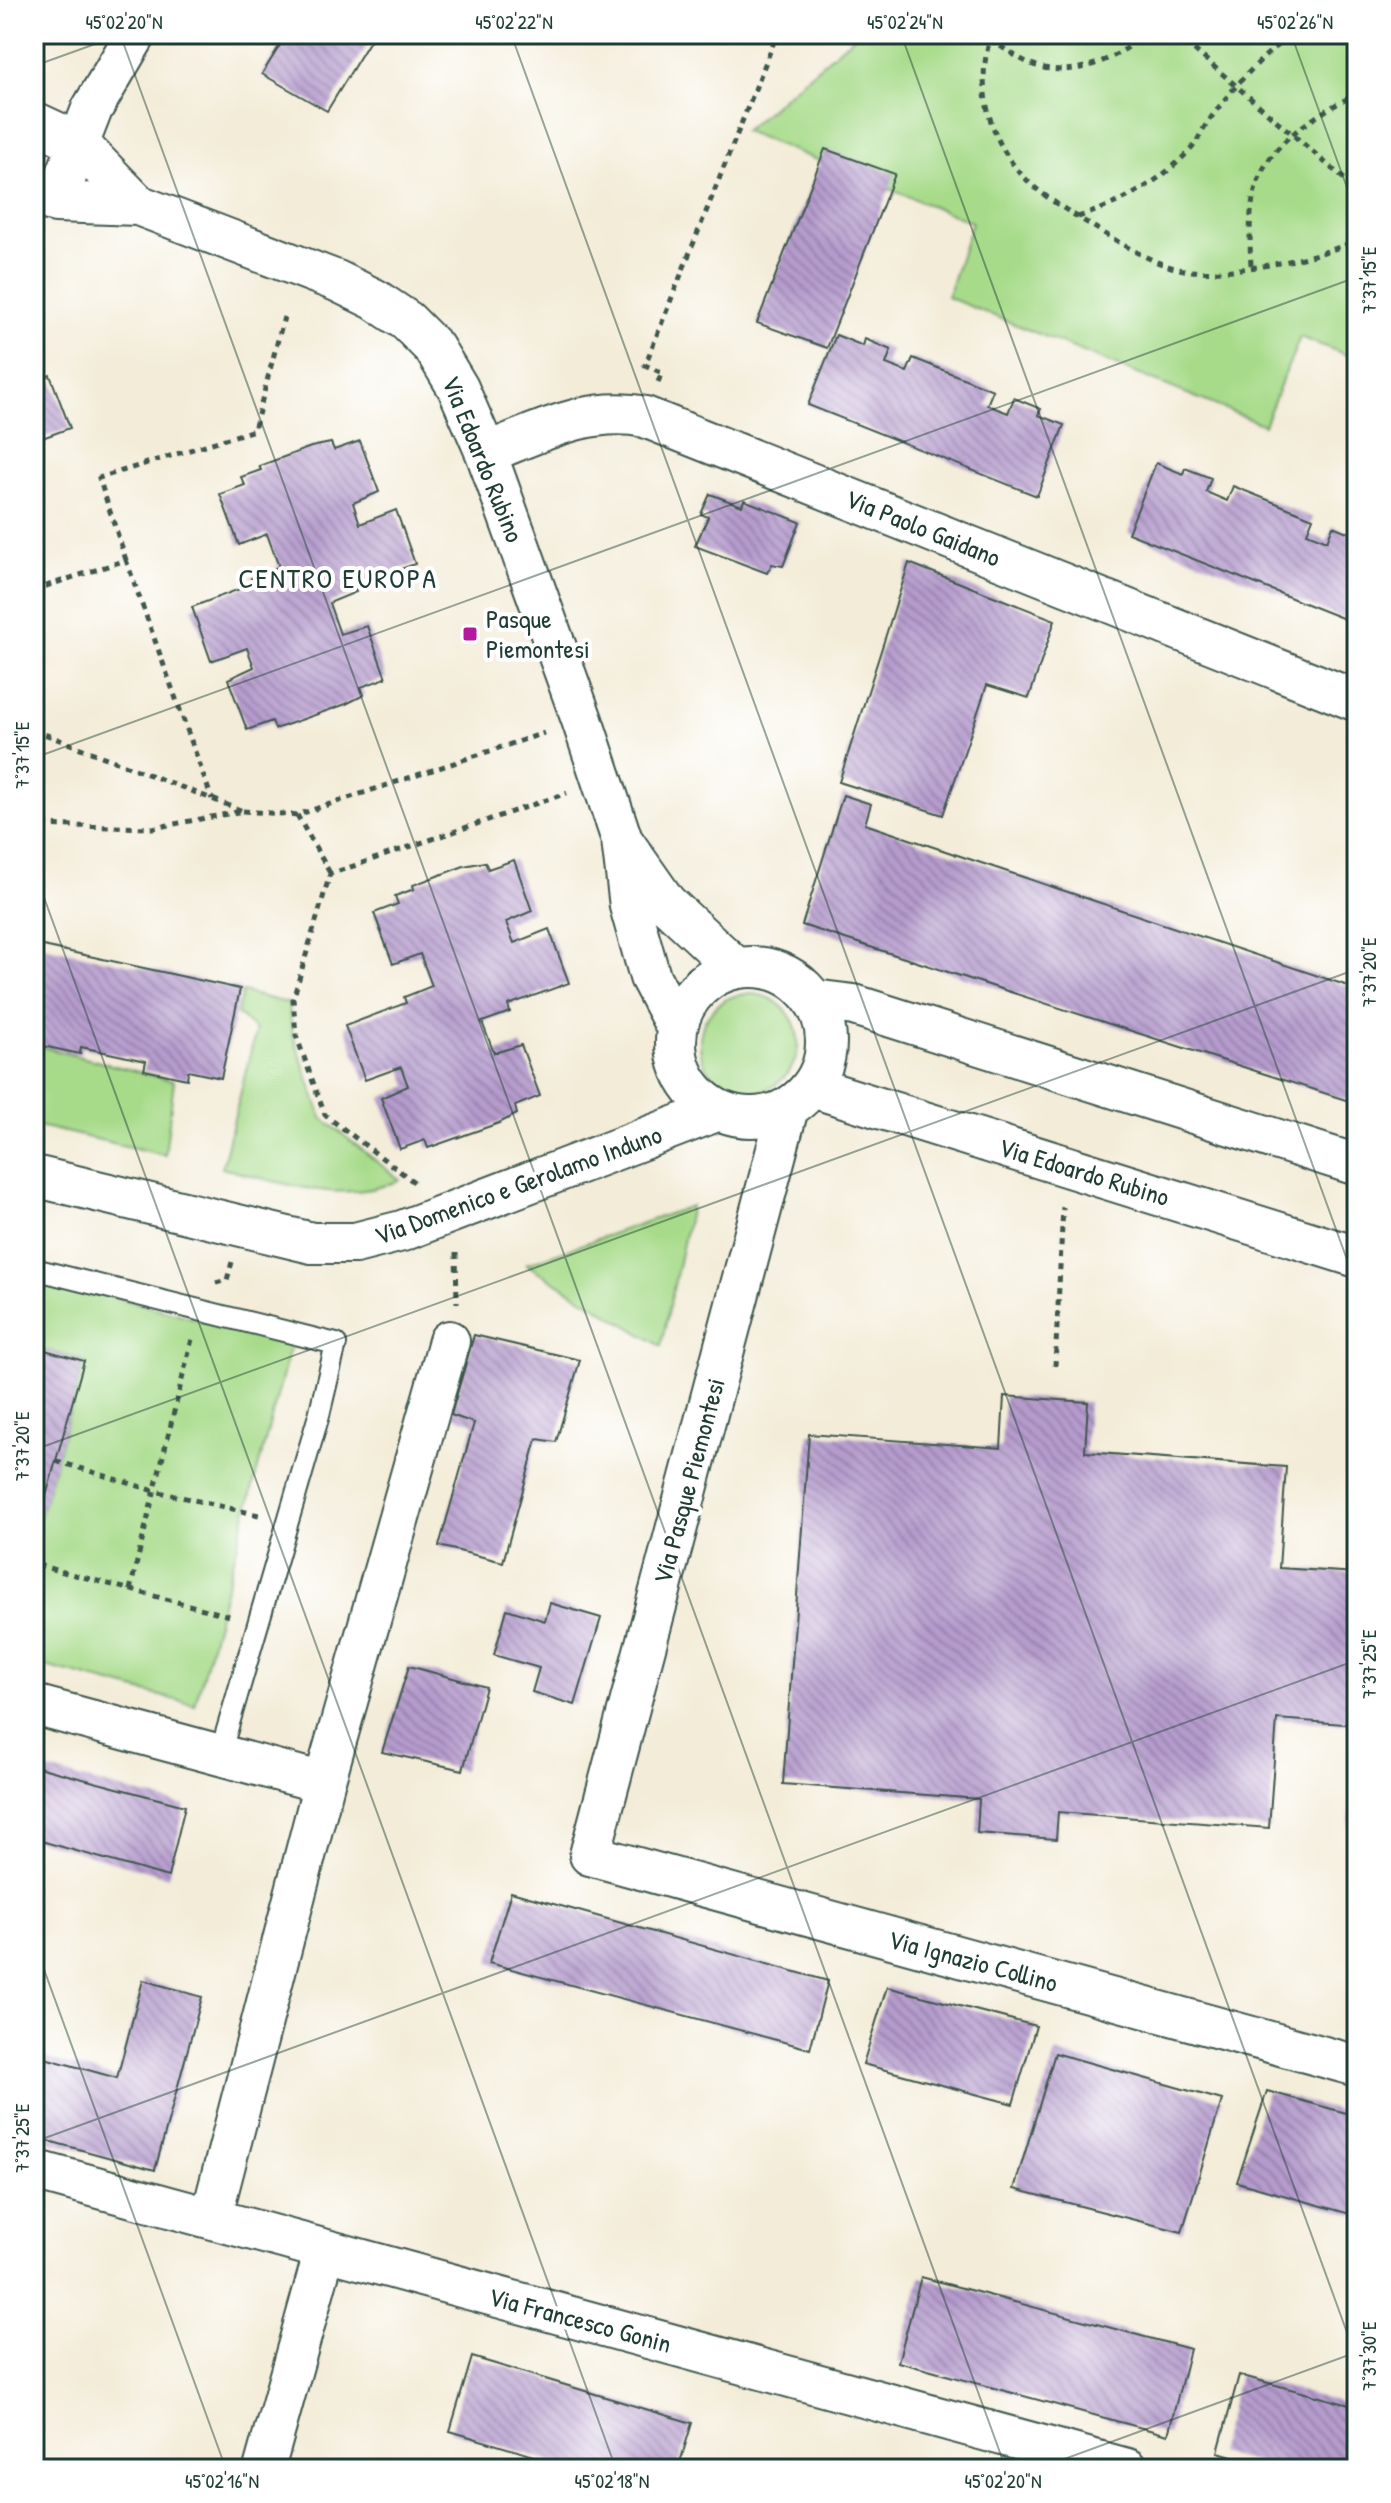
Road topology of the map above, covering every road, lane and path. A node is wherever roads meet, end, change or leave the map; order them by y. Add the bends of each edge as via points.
1 (136, 34) edge
2 (777, 34) edge
3 (1145, 34) edge
4 (1176, 34) edge
5 (1291, 34) edge
6 (991, 37) edge
7 (1238, 86) junction
8 (1357, 95) edge
9 (34, 122) edge
10 (1291, 132) junction
11 (77, 142) junction
12 (1357, 190) edge
13 (45, 199) edge
14 (138, 205) junction
15 (1078, 217) junction
16 (1357, 240) edge
17 (1251, 265) junction
18 (284, 317) dead end
19 (645, 417) junction
20 (486, 453) junction
21 (126, 560) junction
22 (34, 590) edge
23 (1357, 701) edge
24 (582, 720) junction
25 (34, 730) edge
26 (602, 781) junction
27 (212, 799) junction
28 (243, 811) junction
29 (297, 815) junction
30 (34, 825) edge
31 (622, 840) junction
32 (330, 874) junction
33 (736, 968) junction
34 (813, 1000) junction
35 (677, 1028) junction
36 (800, 1097) junction
37 (719, 1110) junction
38 (1357, 1165) edge
39 (34, 1176) edge
40 (1065, 1199) dead end
41 (453, 1212) junction
42 (1357, 1257) edge
43 (34, 1269) edge
44 (199, 1309) junction
45 (449, 1341) joint
46 (1055, 1366) dead end
47 (56, 1461) dead end
48 (155, 1491) junction
49 (288, 1522) junction
50 (34, 1576) edge
51 (130, 1590) junction
52 (259, 1624) junction
53 (34, 1705) edge
54 (220, 1754) junction
55 (324, 1783) junction
56 (590, 1855) joint
57 (1357, 2066) edge
58 (34, 2170) edge
59 (211, 2218) junction
60 (325, 2250) junction
61 (264, 2469) edge
62 (1127, 2469) edge

1 - 11 street
2 - 19 path via 645,365 662,373
3 - 6 path via 1104,61 1073,71 1039,67
4 - 7 path
5 - 7 path
6 - 15 path via 985,57 985,112 1022,175
7 - 10 path
7 - 15 path via 1192,149 1164,174 1109,207
8 - 10 path
9 - 11 street, Via Edoardo Rubino
10 - 12 path
10 - 17 path via 1264,162 1248,218
11 - 13 street
11 - 14 street, Via Edoardo Rubino
13 - 14 street, Via Edoardo Rubino
14 - 20 street, Via Edoardo Rubino via 337,281 407,321 442,361
15 - 17 path via 1154,260 1186,270
16 - 17 path via 1311,258
18 - 21 path via 254,430 99,478
19 - 20 street, Via Paolo Gaidano via 595,413
19 - 23 street, Via Paolo Gaidano
20 - 24 street, Via Edoardo Rubino
21 - 22 path
21 - 27 path
24 - 26 street, Via Edoardo Rubino
24 - 29 path
25 - 27 path
26 - 31 street, Via Edoardo Rubino
26 - 32 path
27 - 28 path
28 - 29 path
28 - 30 path via 153,828
29 - 32 path
31 - 33 street, Via Edoardo Rubino via 666,903
31 - 35 street, Via Edoardo Rubino via 630,906 650,977
32 - 41 path via 293,999 300,1048 325,1115
33 - 34 street via 779,972
33 - 35 street via 698,989
34 - 36 street via 826,1044 822,1067
34 - 38 street via 854,1005
35 - 37 street, Via Edoardo Rubino via 684,1076 698,1096
36 - 37 street, Via Edoardo Rubino via 766,1116
36 - 42 street, Via Edoardo Rubino
36 - 56 street, Via Pasque Piemontesi
37 - 41 street, Via Domenico e Gerolamo Induno
39 - 41 street, Via Domenico e Gerolamo Induno via 312,1243 380,1238
40 - 46 path
41 - 45 path via 460,1291
43 - 44 lane
44 - 48 path
44 - 49 lane via 336,1344
45 - 55 street
47 - 48 path
48 - 49 path
48 - 51 path
49 - 52 lane
50 - 51 path via 37,1565
51 - 52 path
52 - 54 lane
53 - 54 street
54 - 55 street
55 - 59 street
56 - 57 street, Via Ignazio Collino
58 - 59 street, Via Francesco Gonin
59 - 60 street, Via Francesco Gonin
60 - 61 street
60 - 62 street, Via Francesco Gonin

